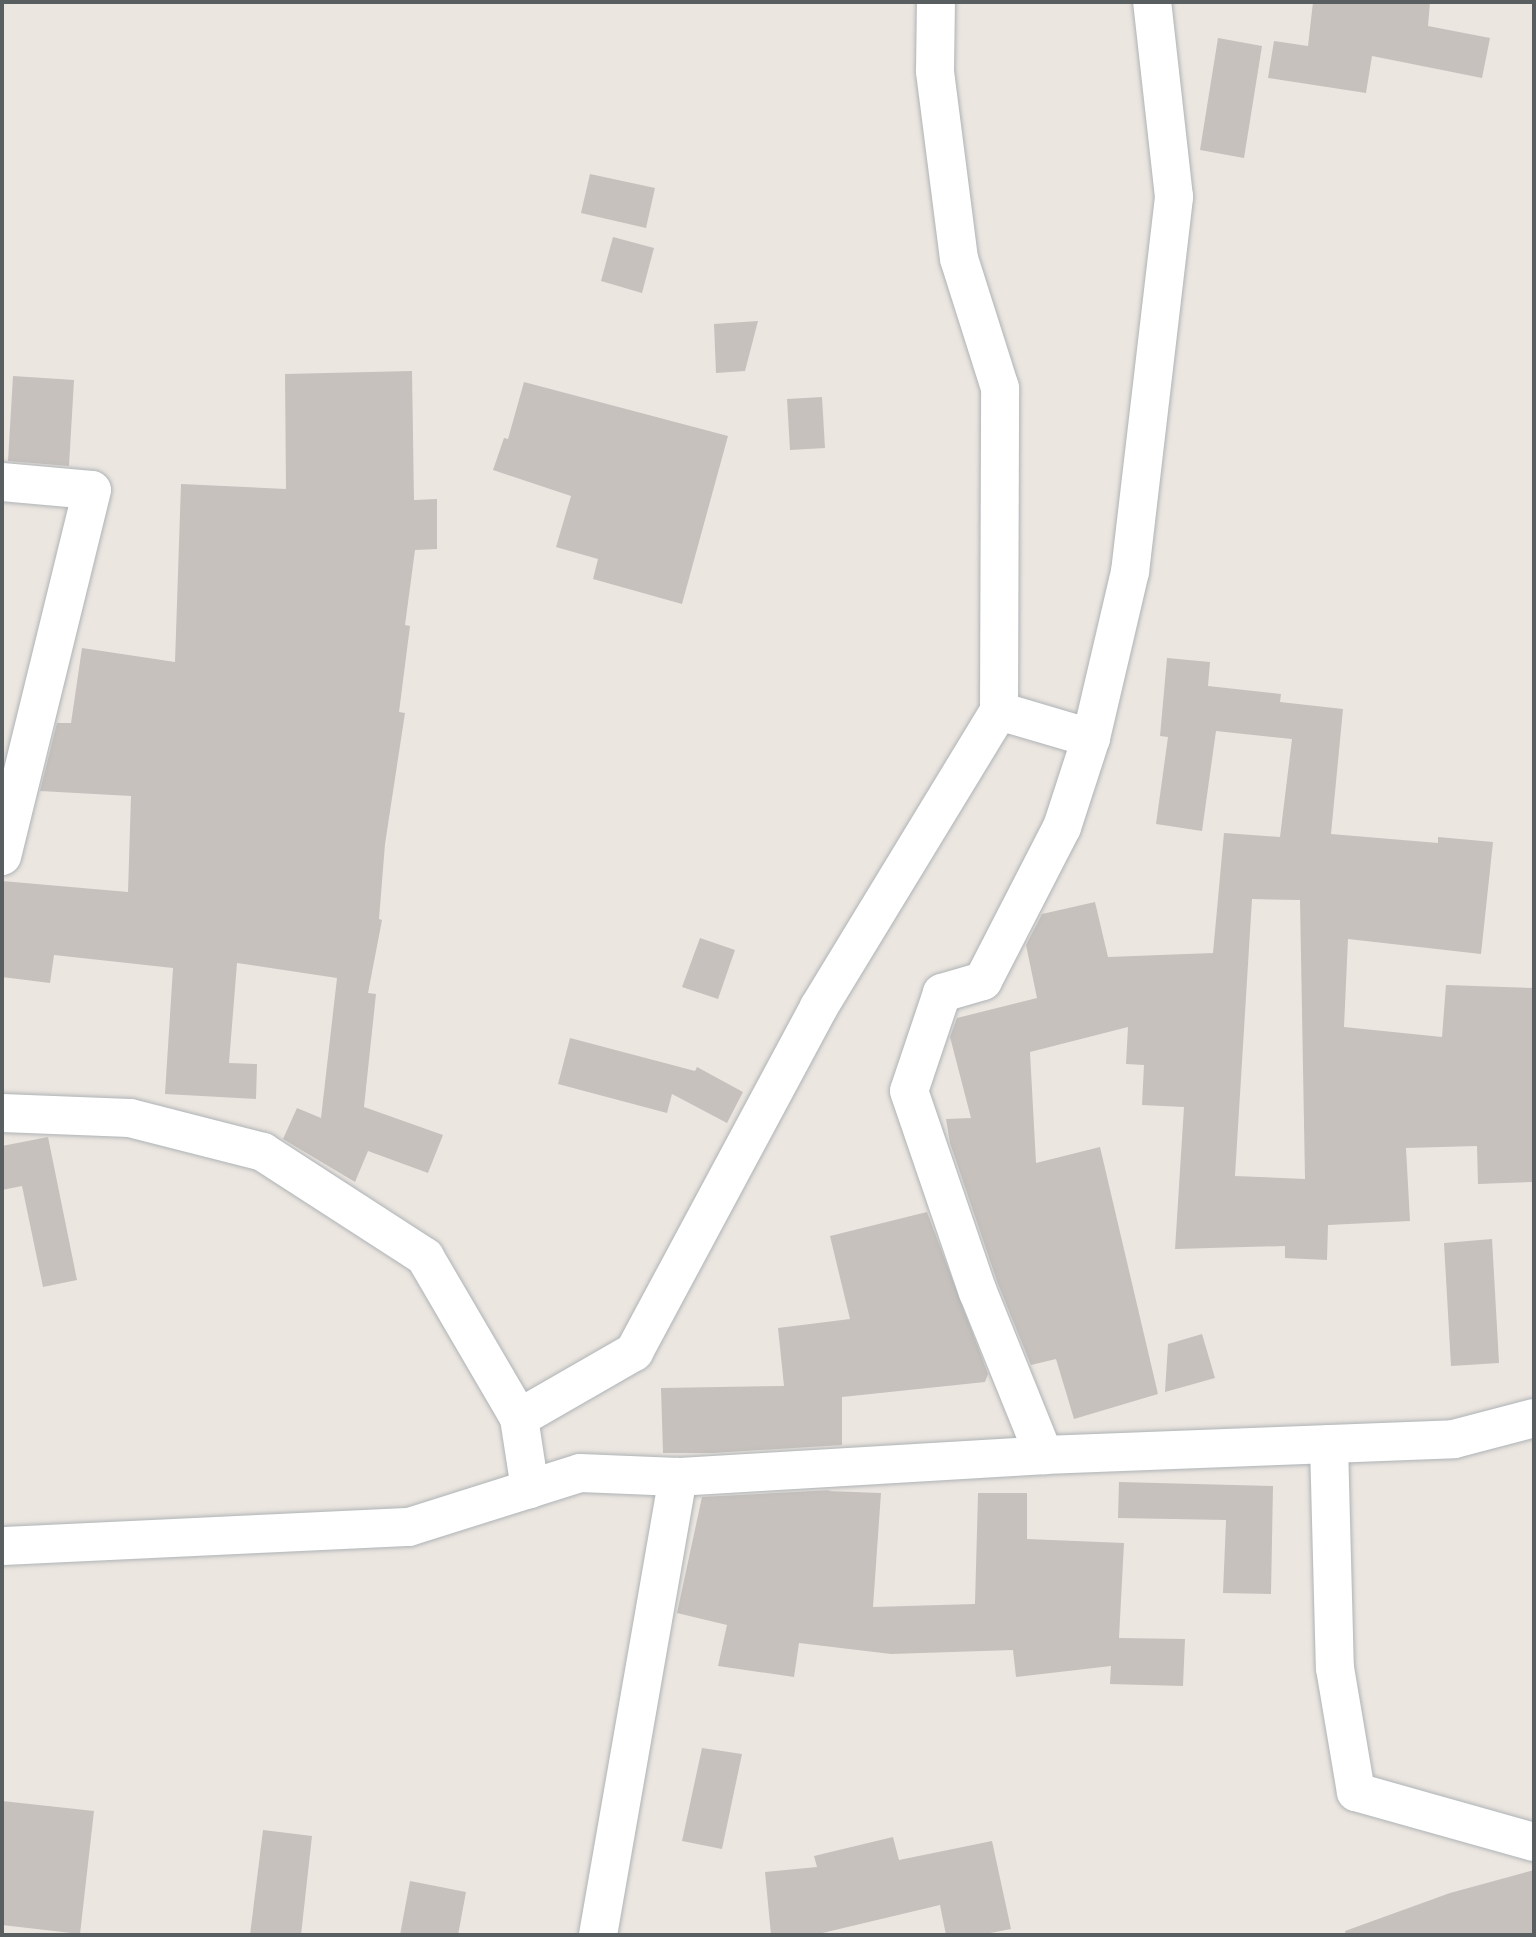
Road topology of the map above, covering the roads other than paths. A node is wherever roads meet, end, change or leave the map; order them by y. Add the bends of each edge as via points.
1 (936, 2) edge
2 (1152, 2) edge
3 (2, 482) edge
4 (999, 711) junction
5 (1091, 738) junction
6 (2, 856) edge
7 (2, 1113) edge
8 (519, 1418) junction
9 (1534, 1418) edge
10 (1329, 1444) junction
11 (1044, 1455) junction
12 (678, 1476) junction
13 (530, 1489) junction
14 (2, 1546) edge
15 (1534, 1842) edge
16 (598, 1935) edge

1 - 4 street via 934,72 959,259 1000,388
2 - 5 street via 1174,197 1130,572
3 - 6 street via 92,490
4 - 5 street
4 - 8 street via 819,1007 634,1352
5 - 11 street via 1062,827 983,981 943,993 909,1091 978,1292
7 - 8 street via 130,1118 263,1152 425,1257
8 - 13 street
9 - 10 street via 1454,1439
10 - 11 street
10 - 15 street via 1335,1668 1356,1792
11 - 12 street
12 - 13 street via 580,1473
12 - 16 street
13 - 14 street via 409,1527

